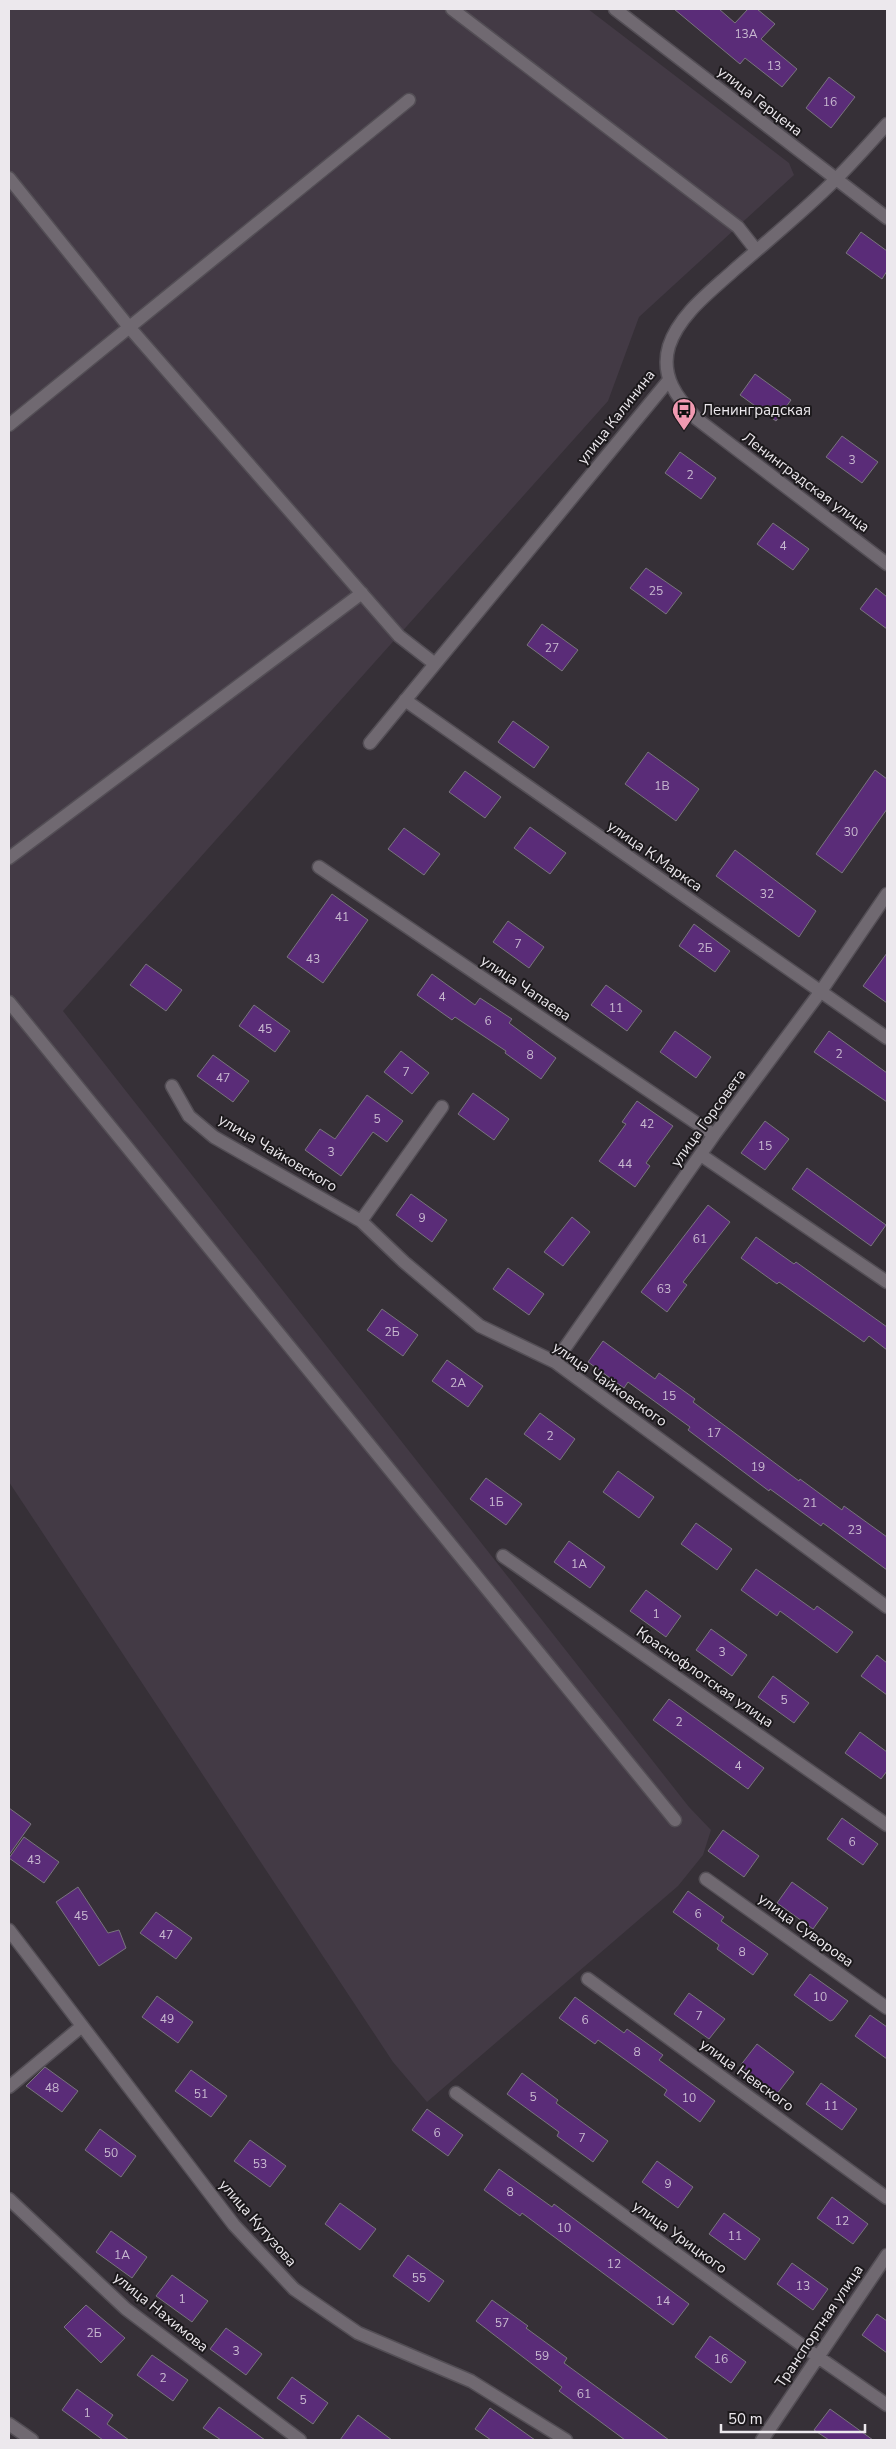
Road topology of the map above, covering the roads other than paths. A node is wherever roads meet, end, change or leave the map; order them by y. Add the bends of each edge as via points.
1 (452, 9) edge
2 (615, 9) edge
3 (409, 100) dead end
4 (887, 124) edge
5 (9, 178) edge
6 (835, 180) junction
7 (887, 218) edge
8 (756, 250) junction
9 (130, 327) junction
10 (669, 380) junction
11 (9, 425) edge
12 (887, 564) edge
13 (362, 593) junction
14 (434, 664) junction
15 (405, 700) junction
16 (370, 743) dead end
17 (9, 858) edge
18 (319, 867) dead end
19 (887, 894) edge
20 (821, 991) junction
21 (9, 1002) edge
22 (887, 1038) edge
23 (172, 1086) dead end
24 (442, 1107) dead end
25 (714, 1135) junction
26 (701, 1155) junction
27 (360, 1221) junction
28 (887, 1282) edge
29 (555, 1362) junction
30 (503, 1556) dead end
31 (887, 1607) edge
32 (675, 1820) dead end
33 (887, 1825) edge
34 (706, 1879) dead end
35 (9, 1930) edge
36 (588, 1980) dead end
37 (887, 2008) edge
38 (82, 2026) junction
39 (9, 2087) edge
40 (456, 2093) dead end
41 (887, 2198) edge
42 (9, 2199) edge
43 (887, 2255) edge
44 (818, 2357) junction
45 (887, 2405) edge
46 (9, 2424) edge
47 (32, 2440) edge
48 (300, 2440) edge
49 (566, 2440) edge
50 (762, 2440) edge

1 - 8 street via 738,226
2 - 6 street, улица Герцена
3 - 9 street
4 - 6 street, улица Калинина
5 - 9 street
6 - 7 street, улица Герцена
6 - 8 street, улица Калинина
8 - 10 street, улица Калинина via 680,325 670,345 666,364
9 - 11 street
9 - 13 street
10 - 12 street, Ленинградская улица via 679,400 697,419
10 - 14 street, улица Калинина
13 - 14 street via 399,636
13 - 17 street
14 - 15 street, улица Калинина
15 - 16 street, улица Калинина
15 - 20 street, улица К.Маркса
18 - 25 street, улица Чапаева
19 - 20 street, улица Горсовета
20 - 22 street, улица К.Маркса
20 - 25 street, улица Горсовета
21 - 32 street
23 - 27 street, улица Чайковского via 189,1116 214,1137
24 - 27 street
25 - 26 street, улица Горсовета
26 - 28 street
26 - 29 street, улица Горсовета
27 - 29 street, улица Чайковского via 480,1326
29 - 31 street, улица Чайковского
30 - 33 street, Краснофлотская улица
34 - 37 street, улица Суворова
35 - 38 street, улица Кутузова
36 - 41 street, улица Невского
38 - 39 street
38 - 49 street, улица Кутузова via 234,2225 294,2289 358,2333 471,2381
40 - 44 street, улица Урицкого
42 - 48 street, улица Нахимова via 126,2309
43 - 44 street, Транспортная улица
44 - 45 street, улица Урицкого
44 - 50 street, Транспортная улица
46 - 47 street

